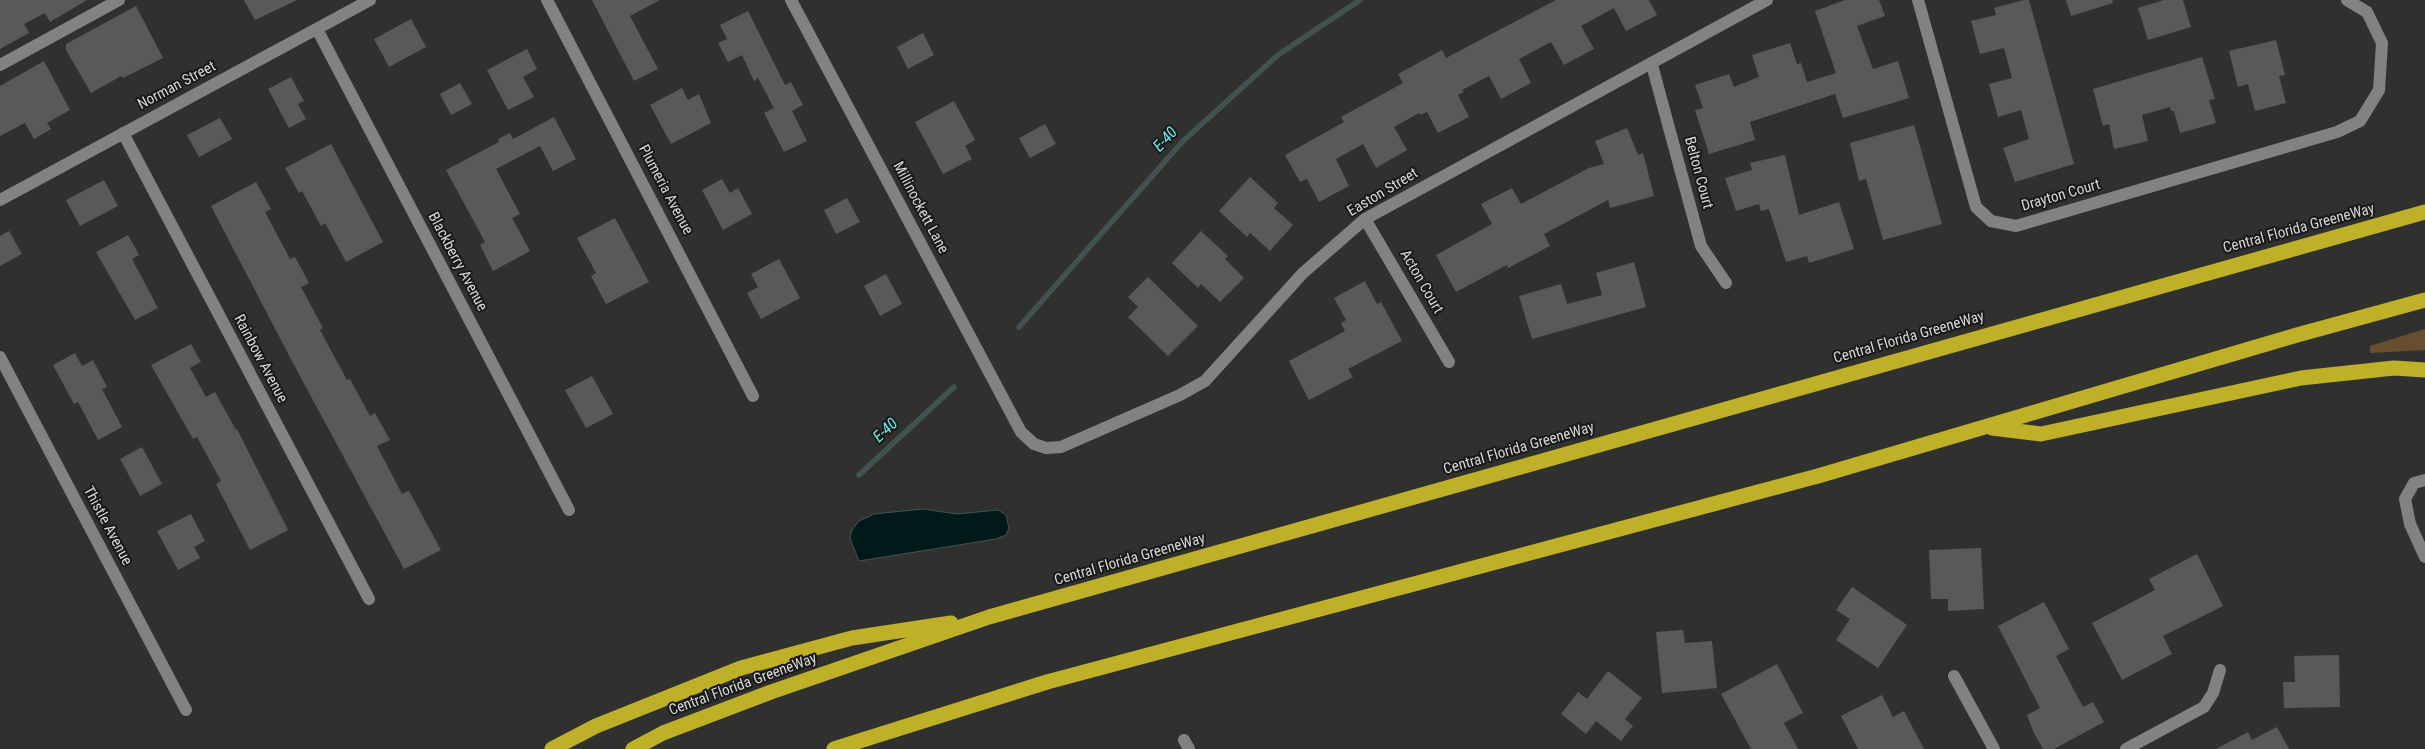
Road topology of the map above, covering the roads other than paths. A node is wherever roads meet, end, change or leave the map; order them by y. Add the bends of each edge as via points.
1 (119, 0) edge
2 (370, 0) edge
3 (547, 0) edge
4 (791, 0) edge
5 (1767, 0) edge
6 (1918, 0) edge
7 (2347, 0) edge
8 (317, 29) junction
9 (0, 65) edge
10 (1652, 65) junction
11 (123, 133) junction
12 (0, 200) edge
13 (2425, 212) edge
14 (1365, 219) junction
15 (1726, 283) dead end
16 (2425, 300) edge
17 (0, 357) edge
18 (1449, 362) dead end
19 (2425, 370) edge
20 (753, 396) dead end
21 (1985, 427) junction
22 (1021, 432) joint
23 (2425, 480) edge
24 (569, 510) dead end
25 (2425, 556) edge
26 (368, 599) dead end
27 (989, 617) junction
28 (2220, 670) dead end
29 (1954, 676) dead end
30 (186, 710) dead end
31 (552, 749) edge
32 (633, 749) edge
33 (834, 749) edge
34 (1994, 749) edge
35 (2126, 749) edge

1 - 9 street
2 - 8 street, Norman Street
3 - 20 street, Plumeria Avenue
4 - 22 street, Millinockett Lane
5 - 10 street, Easton Street
6 - 7 street, Drayton Court via 1976,207 1991,221 2016,226 2338,132 2360,121 2379,90 2382,43 2367,12
8 - 11 street, Norman Street
8 - 24 street, Blackberry Avenue
10 - 14 street, Easton Street
10 - 15 street, Belton Court via 1701,246
11 - 12 street, Norman Street
11 - 26 street, Rainbow Avenue
13 - 27 highway, Central Florida GreeneWay
14 - 18 street, Acton Court
14 - 22 street, Easton Street via 1303,272 1204,381 1180,395 1061,447 1046,448 1034,444
16 - 21 highway via 2297,334
17 - 30 street, Thistle Avenue
19 - 21 highway via 2394,368 2301,378 2041,434
21 - 33 highway via 1818,476 1047,682
23 - 25 street via 2414,483 2405,499 2410,524
27 - 31 highway via 852,638 770,659 658,700
27 - 32 highway, Central Florida GreeneWay via 771,692 663,733
28 - 35 street via 2213,693 2204,707
29 - 34 street

